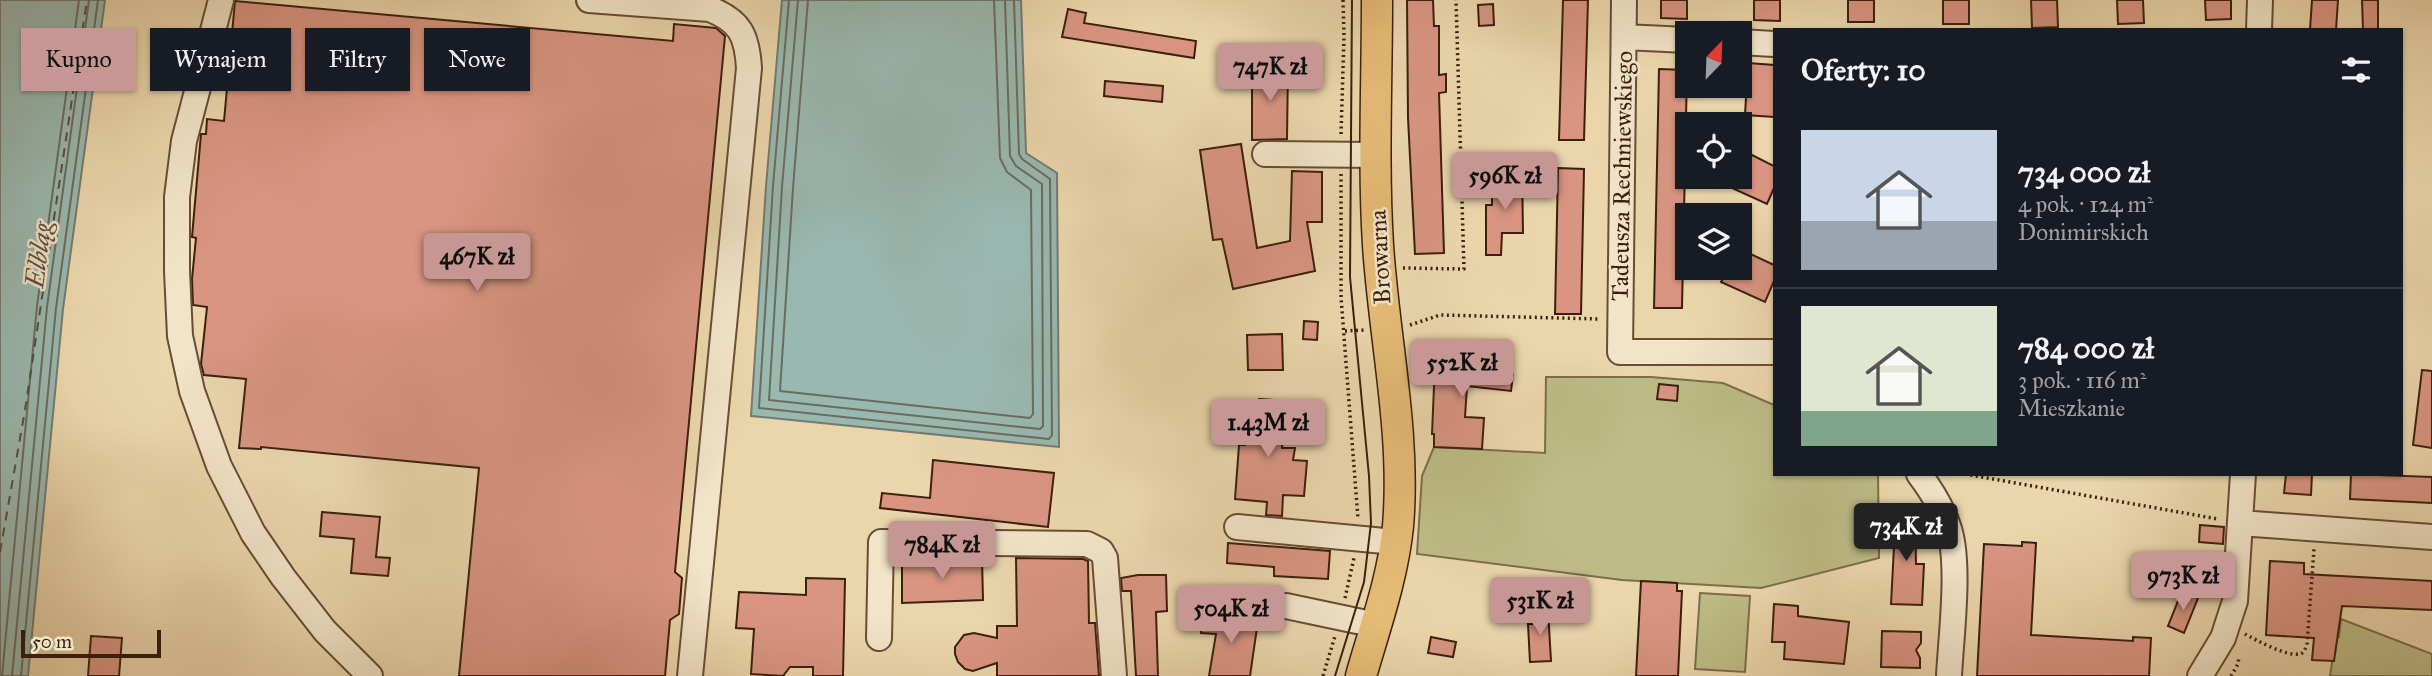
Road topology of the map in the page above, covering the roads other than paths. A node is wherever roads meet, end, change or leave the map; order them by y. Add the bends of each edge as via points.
1 (221, 0) edge
2 (590, 0) edge
3 (1377, 0) edge
4 (1624, 0) edge
5 (2260, 0) edge
6 (2259, 28) edge
7 (1624, 37) junction
8 (1675, 39) edge
9 (1752, 43) edge
10 (1773, 44) edge
11 (1265, 154) dead end
12 (1377, 155) junction
13 (1773, 352) edge
14 (1920, 476) edge
15 (2242, 476) edge
16 (2240, 523) junction
17 (1237, 527) dead end
18 (2432, 537) edge
19 (1395, 542) junction
20 (1286, 606) dead end
21 (1376, 625) junction
22 (879, 638) dead end
23 (370, 676) edge
24 (690, 676) edge
25 (1114, 676) edge
26 (1361, 676) edge
27 (1949, 676) edge
28 (2200, 676) edge

1 - 23 street via 184,141 177,197 180,335 192,391 219,466 253,533 325,631
2 - 24 street via 710,9 741,30 748,49
3 - 12 main road, Browarna
4 - 7 street, Tadeusza Rechniewskiego
5 - 6 street
7 - 8 street
7 - 13 street, Tadeusza Rechniewskiego via 1620,352
9 - 10 street
11 - 12 street
12 - 19 main road, Browarna via 1380,270 1398,464
14 - 27 street via 1940,505 1954,554
15 - 16 street
16 - 18 street
16 - 28 street via 2230,622
17 - 19 street
19 - 21 main road, Browarna
20 - 21 street
21 - 26 main road, Browarna
22 - 25 street via 881,542 1087,544 1105,558

